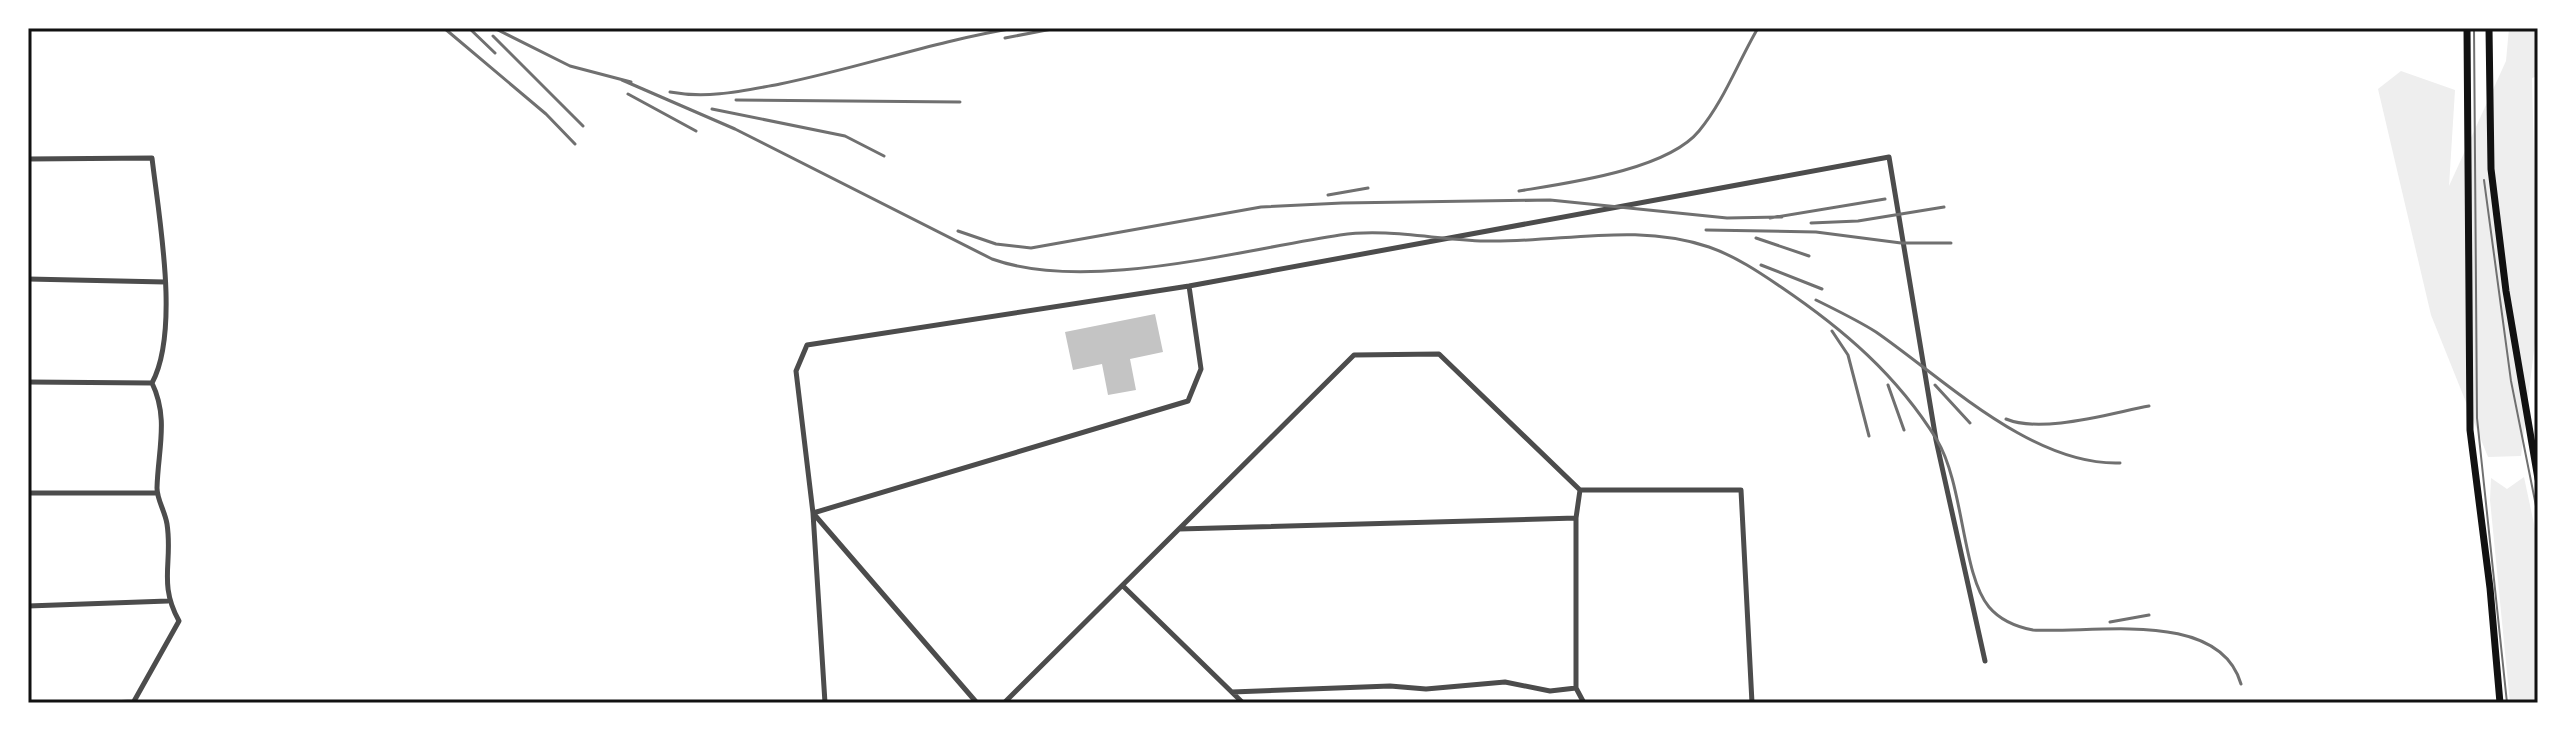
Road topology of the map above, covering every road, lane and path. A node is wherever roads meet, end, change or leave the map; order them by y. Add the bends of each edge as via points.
1 (2467, 28) edge
2 (2489, 28) edge
3 (28, 159) edge
4 (28, 279) edge
5 (165, 282) junction
6 (1189, 286) junction
7 (28, 382) edge
8 (152, 383) junction
9 (2538, 479) edge
10 (1580, 490) junction
11 (28, 493) edge
12 (157, 493) junction
13 (813, 513) junction
14 (1576, 518) junction
15 (1178, 529) junction
16 (1123, 586) junction
17 (168, 601) junction
18 (28, 606) edge
19 (1985, 661) dead end
20 (1576, 688) junction
21 (1232, 692) junction
22 (133, 702) edge
23 (110, 703) edge
24 (825, 703) edge
25 (977, 703) edge
26 (1004, 703) edge
27 (1243, 703) edge
28 (1584, 703) edge
29 (1752, 703) edge
30 (1831, 703) edge
31 (1839, 703) edge
32 (2500, 703) edge

1 - 32 main road via 2470,430
2 - 9 main road via 2491,169
3 - 5 street via 152,158
4 - 5 street
5 - 8 street via 163,363
6 - 13 street via 1201,369 1188,401
6 - 13 street via 807,345 796,371
6 - 19 street via 1889,157 1936,440
7 - 8 street
8 - 12 street via 163,405
10 - 14 street
10 - 15 street via 1439,354 1354,355
10 - 29 street via 1741,490
11 - 12 street
12 - 17 street via 167,520
13 - 24 street
13 - 25 street
14 - 15 street
14 - 20 street
15 - 16 street
16 - 21 street
16 - 26 street
17 - 18 street
17 - 22 street via 179,621
20 - 21 street via 1550,691 1505,682 1426,689
20 - 28 street
21 - 27 street
22 - 23 street
30 - 31 street

